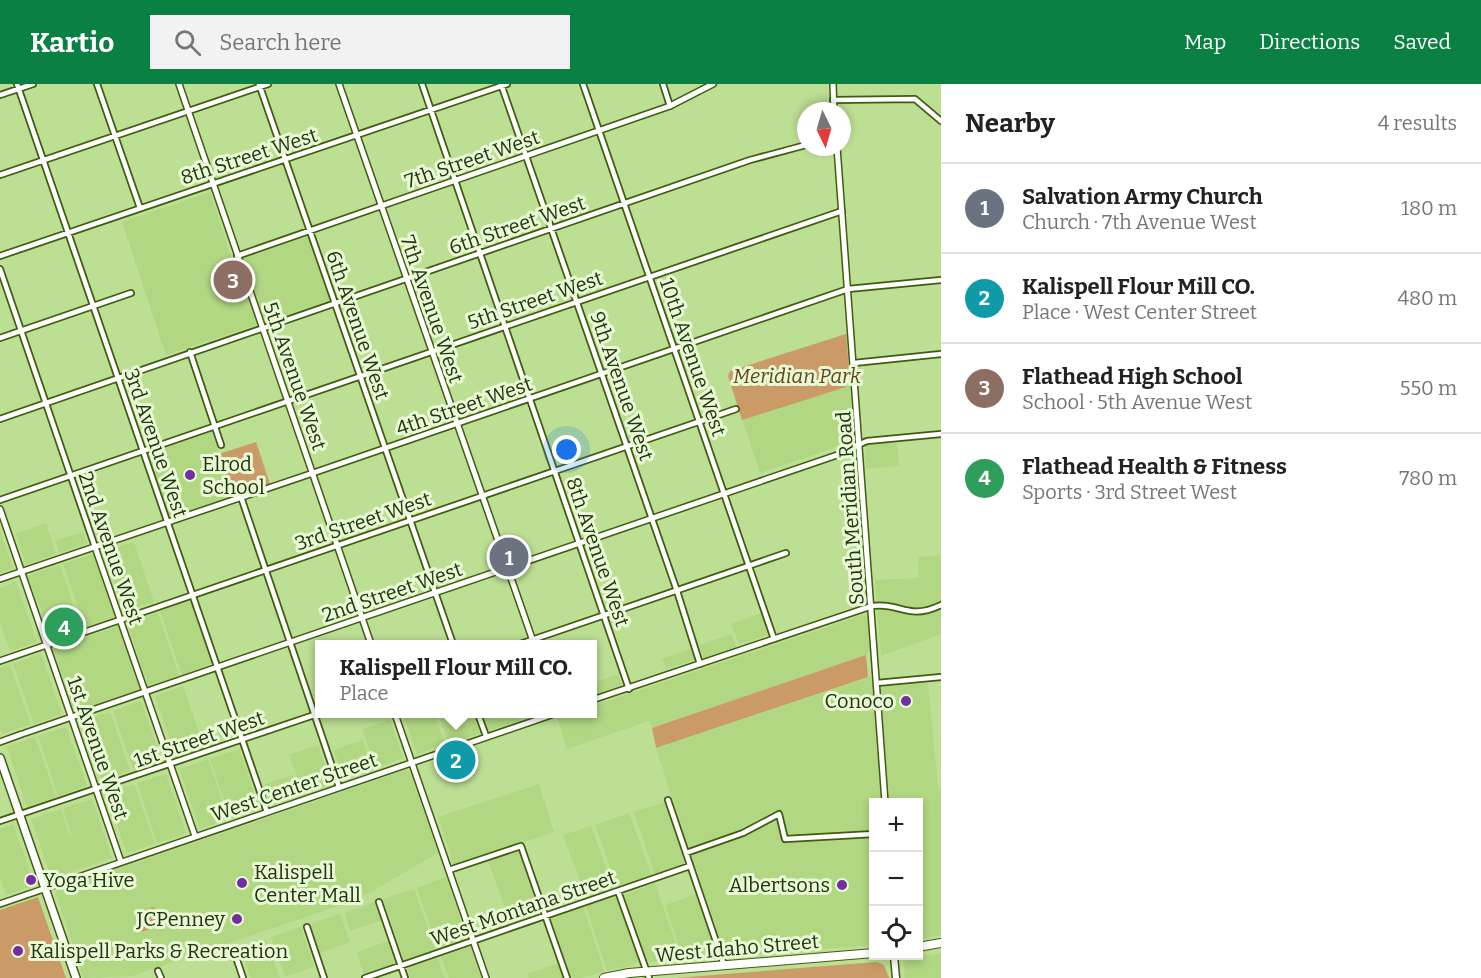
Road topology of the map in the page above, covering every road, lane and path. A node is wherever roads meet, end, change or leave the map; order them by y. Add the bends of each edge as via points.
1 (33, 84) edge
2 (97, 84) edge
3 (179, 84) edge
4 (268, 84) edge
5 (339, 84) edge
6 (422, 84) edge
7 (583, 84) edge
8 (663, 84) edge
9 (713, 84) edge
10 (833, 84) edge
11 (259, 85) edge
12 (503, 85) edge
13 (18, 86) edge
14 (701, 87) edge
15 (0, 95) edge
16 (833, 100) joint
17 (670, 106) junction
18 (188, 110) junction
19 (431, 110) junction
20 (941, 121) edge
21 (600, 131) junction
22 (116, 136) junction
23 (357, 136) junction
24 (797, 147) edge
25 (526, 156) junction
26 (838, 156) edge
27 (43, 160) junction
28 (285, 160) junction
29 (0, 175) edge
30 (455, 181) junction
31 (213, 184) junction
32 (625, 204) junction
33 (381, 206) junction
34 (140, 208) junction
35 (842, 211) junction
36 (551, 229) junction
37 (310, 231) junction
38 (68, 233) junction
39 (480, 253) junction
40 (0, 256) edge
41 (237, 256) junction
42 (0, 269) edge
43 (650, 277) junction
44 (406, 279) junction
45 (941, 280) edge
46 (848, 289) junction
47 (131, 292) dead end
48 (577, 302) junction
49 (334, 303) junction
50 (93, 305) junction
51 (262, 327) junction
52 (505, 327) junction
53 (21, 330) junction
54 (0, 338) edge
55 (674, 349) junction
56 (190, 352) junction
57 (431, 352) junction
58 (941, 354) edge
59 (854, 363) junction
60 (601, 374) junction
61 (360, 376) junction
62 (118, 377) junction
63 (530, 399) junction
64 (288, 401) junction
65 (46, 403) junction
66 (736, 409) dead end
67 (0, 419) edge
68 (699, 421) junction
69 (456, 424) junction
70 (215, 426) junction
71 (941, 434) edge
72 (860, 444) junction
73 (221, 445) dead end
74 (627, 446) junction
75 (385, 449) junction
76 (143, 451) junction
77 (555, 471) junction
78 (313, 473) junction
79 (71, 476) junction
80 (724, 493) junction
81 (481, 496) junction
82 (241, 497) junction
83 (0, 500) edge
84 (0, 509) edge
85 (651, 518) junction
86 (410, 520) junction
87 (168, 523) junction
88 (580, 543) junction
89 (337, 546) junction
90 (95, 547) junction
91 (786, 553) dead end
92 (749, 567) junction
93 (507, 568) junction
94 (266, 570) junction
95 (21, 572) junction
96 (0, 579) edge
97 (677, 591) junction
98 (434, 592) junction
99 (192, 595) junction
100 (941, 605) edge
101 (872, 606) junction
102 (605, 615) junction
103 (362, 618) junction
104 (120, 620) junction
105 (774, 639) junction
106 (370, 640) edge
107 (451, 640) edge
108 (532, 640) edge
109 (538, 640) edge
110 (290, 643) junction
111 (46, 645) junction
112 (0, 661) edge
113 (700, 664) junction
114 (218, 668) junction
115 (941, 677) edge
116 (877, 683) junction
117 (629, 689) junction
118 (145, 693) junction
119 (597, 699) edge
120 (315, 709) edge
121 (315, 715) edge
122 (71, 717) junction
123 (318, 718) edge
124 (396, 718) edge
125 (479, 718) edge
126 (542, 718) edge
127 (486, 736) junction
128 (242, 740) junction
129 (0, 742) edge
130 (0, 758) edge
131 (412, 762) junction
132 (170, 765) junction
133 (339, 787) junction
134 (96, 790) junction
135 (885, 798) edge
136 (668, 800) dead end
137 (267, 812) junction
138 (20, 814) junction
139 (0, 821) edge
140 (869, 834) edge
141 (195, 836) junction
142 (686, 853) junction
143 (121, 861) junction
144 (690, 866) junction
145 (449, 870) junction
146 (45, 889) junction
147 (618, 891) junction
148 (379, 902) dead end
149 (0, 904) edge
150 (546, 916) junction
151 (307, 927) dead end
152 (473, 941) junction
153 (941, 944) edge
154 (923, 947) edge
155 (234, 951) dead end
156 (869, 953) edge
157 (894, 960) edge
158 (724, 965) junction
159 (401, 966) junction
160 (158, 971) dead end
161 (648, 975) edge
162 (76, 978) edge
163 (161, 978) edge
164 (243, 978) edge
165 (324, 978) edge
166 (365, 978) edge
167 (405, 978) edge
168 (486, 978) edge
169 (567, 978) edge
170 (604, 978) edge
171 (896, 978) edge

1 - 13 street
2 - 22 street
3 - 18 street, 5th Avenue West
4 - 11 street
5 - 23 street, 7th Avenue West
6 - 19 street, 8th Avenue West
7 - 21 street, 10th Avenue West
8 - 17 street
9 - 14 street, 7th Street West
10 - 16 street
11 - 18 street
11 - 28 street, 6th Avenue West
12 - 19 street, 8th Street West
12 - 25 street, 9th Avenue West
13 - 15 street
13 - 27 street, 3rd Avenue West
14 - 17 street, 7th Street West
16 - 20 street via 915,99
17 - 21 street, 7th Street West
18 - 22 street
18 - 31 street, 5th Avenue West
19 - 23 street, 8th Street West
19 - 30 street, 8th Avenue West
21 - 25 street, 7th Street West
21 - 32 street, 10th Avenue West
22 - 27 street
22 - 34 street
23 - 28 street, 8th Street West
23 - 33 street, 7th Avenue West
24 - 32 street, 6th Street West
25 - 30 street, 7th Street West
25 - 36 street, 9th Avenue West
26 - 35 street, South Meridian Road
27 - 29 street
27 - 38 street, 3rd Avenue West
28 - 31 street, 8th Street West
28 - 37 street, 6th Avenue West
30 - 33 street, 7th Street West
30 - 39 street, 8th Avenue West
31 - 34 street, 8th Street West
31 - 41 street, 5th Avenue West
32 - 36 street, 6th Street West
32 - 43 street, 10th Avenue West
33 - 37 street, 7th Street West
33 - 44 street, 7th Avenue West
34 - 38 street, 8th Street West
35 - 43 street, 5th Street West
35 - 46 street, South Meridian Road
36 - 39 street, 6th Street West
36 - 48 street, 9th Avenue West
37 - 41 street, 7th Street West
37 - 49 street, 6th Avenue West
38 - 40 street, 8th Street West
38 - 50 street, 3rd Avenue West
39 - 44 street, 6th Street West
39 - 52 street, 8th Avenue West
41 - 51 street, 5th Avenue West
42 - 53 street, 2nd Avenue West
43 - 48 street, 5th Street West
43 - 55 street, 10th Avenue West
44 - 49 street, 6th Street West
44 - 57 street, 7th Avenue West
45 - 46 street, 4th Street West
46 - 55 street, 4th Street West
46 - 59 street, South Meridian Road
47 - 50 street
48 - 52 street, 5th Street West
48 - 60 street, 9th Avenue West
49 - 51 street, 6th Street West
49 - 61 street, 6th Avenue West
50 - 53 street
50 - 62 street, 3rd Avenue West
51 - 56 street, 6th Street West
51 - 64 street, 5th Avenue West
52 - 57 street, 5th Street West
52 - 63 street, 8th Avenue West
53 - 54 street
53 - 65 street, 2nd Avenue West
55 - 60 street, 4th Street West
55 - 68 street, 10th Avenue West
56 - 62 street, 6th Street West
56 - 70 street
57 - 61 street, 5th Street West
57 - 69 street, 7th Avenue West
58 - 59 street
59 - 72 street, South Meridian Road
60 - 63 street, 4th Street West
60 - 74 street, 9th Avenue West
61 - 64 street, 5th Street West
61 - 75 street, 6th Avenue West
62 - 65 street, 6th Street West
62 - 76 street, 3rd Avenue West
63 - 69 street, 4th Street West
63 - 77 street, 8th Avenue West
64 - 70 street, 5th Street West
64 - 78 street, 5th Avenue West
65 - 67 street, 6th Street West
65 - 79 street, 2nd Avenue West
66 - 68 street, 3rd Street West
68 - 74 street, 3rd Street West
68 - 80 street, 10th Avenue West
69 - 75 street, 4th Street West
69 - 81 street, 7th Avenue West
70 - 73 street
70 - 76 street, 5th Street West
71 - 72 street, 2nd Street West
72 - 80 street, 2nd Street West
72 - 101 street, South Meridian Road
74 - 77 street, 3rd Street West
74 - 85 street, 9th Avenue West
75 - 78 street, 4th Street West
75 - 86 street, 6th Avenue West
76 - 79 street, 5th Street West
76 - 87 street, 3rd Avenue West
77 - 81 street, 3rd Street West
77 - 88 street, 8th Avenue West
78 - 82 street, 4th Street West
78 - 89 street, 5th Avenue West
79 - 83 street, 5th Street West
79 - 90 street, 2nd Avenue West
80 - 85 street, 2nd Street West
80 - 92 street, 10th Avenue West
81 - 86 street, 3rd Street West
81 - 93 street, 7th Avenue West
82 - 87 street, 4th Street West
82 - 94 street
84 - 95 street, 1st Avenue West
85 - 88 street, 2nd Street West
85 - 97 street, 9th Avenue West
86 - 89 street, 3rd Street West
86 - 98 street, 6th Avenue West
87 - 90 street, 4th Street West
87 - 99 street, 3rd Avenue West
88 - 93 street, 2nd Street West
88 - 102 street, 8th Avenue West
89 - 94 street, 3rd Street West
89 - 103 street, 5th Avenue West
90 - 95 street, 4th Street West
90 - 104 street, 2nd Avenue West
91 - 92 street
92 - 97 street
92 - 105 street, 10th Avenue West
93 - 98 street, 2nd Street West
93 - 108 street, 7th Avenue West
94 - 99 street, 3rd Street West
94 - 110 street
95 - 96 street, 4th Street West
95 - 111 street, 1st Avenue West
97 - 102 street
97 - 113 street, 9th Avenue West
98 - 103 street, 2nd Street West
98 - 107 street, 6th Avenue West
99 - 104 street, 3rd Street West
99 - 114 street, 3rd Avenue West
100 - 101 street via 912,613
101 - 105 street
101 - 116 street, South Meridian Road
102 - 109 street
102 - 117 street, 8th Avenue West
103 - 106 street, 5th Avenue West
103 - 110 street, 2nd Street West
104 - 111 street, 3rd Street West
104 - 118 street, 2nd Avenue West
105 - 113 street
110 - 114 street, 2nd Street West
110 - 120 street
111 - 112 street, 3rd Street West
111 - 122 street, 1st Avenue West
113 - 117 street
114 - 118 street, 2nd Street West
114 - 128 street, 3rd Avenue West
115 - 116 street
116 - 135 street, South Meridian Road
117 - 119 street
118 - 122 street, 2nd Street West
118 - 132 street, 2nd Avenue West
121 - 128 street, 1st Street West
122 - 129 street, 2nd Street West
122 - 134 street, 1st Avenue West
123 - 133 street
124 - 131 street
125 - 127 street
126 - 127 street, West Center Street
127 - 131 street, West Center Street
128 - 132 street, 1st Street West
128 - 137 street, 3rd Avenue West
130 - 138 main road
131 - 133 street, West Center Street
131 - 145 street
132 - 134 street, 1st Street West
132 - 141 street, 2nd Avenue West
133 - 137 street, West Center Street
134 - 138 street, 1st Street West
134 - 143 street, 1st Avenue West
136 - 142 street
137 - 141 street, West Center Street
138 - 139 street, 1st Street West
138 - 146 main road
140 - 142 street via 785,839 779,814 743,833
141 - 143 street, West Center Street
142 - 144 street
143 - 146 street, West Center Street
144 - 147 street, West Montana Street
144 - 158 street
145 - 150 street via 521,846
145 - 152 street
146 - 149 street, West Center Street
146 - 162 main road
147 - 150 street, West Montana Street
147 - 161 street
148 - 159 street
150 - 152 street, West Montana Street
150 - 169 street
151 - 165 street
152 - 159 street, West Montana Street
152 - 168 street
153 - 154 highway
155 - 164 street
156 - 158 highway, West Idaho Street
157 - 171 main road
158 - 161 highway, West Idaho Street
159 - 166 street, West Montana Street
159 - 167 street
160 - 163 street
161 - 170 highway, West Idaho Street

